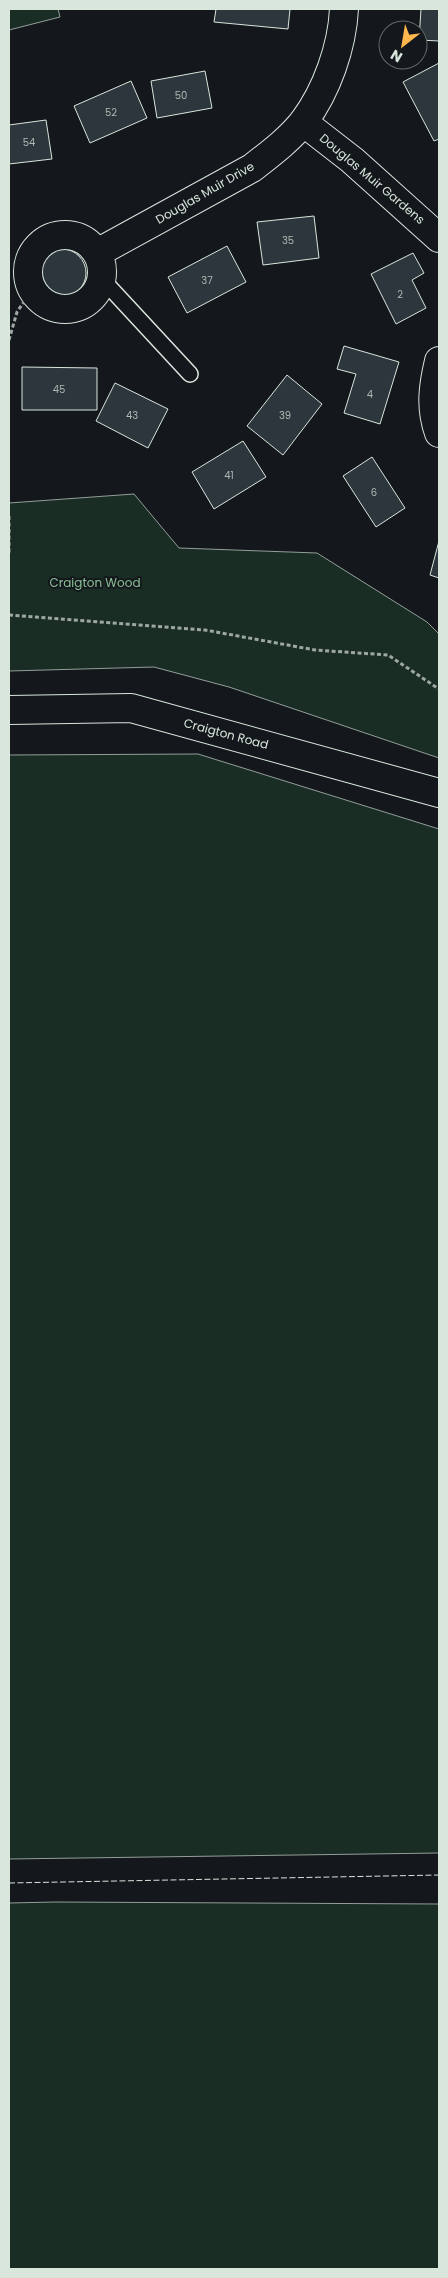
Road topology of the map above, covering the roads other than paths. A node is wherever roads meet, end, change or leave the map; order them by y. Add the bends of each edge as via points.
1 (344, 9) edge
2 (303, 122) junction
3 (439, 238) edge
4 (99, 266) junction
5 (23, 272) edge
6 (439, 361) edge
7 (190, 374) dead end
8 (439, 433) edge
9 (9, 710) edge
10 (439, 793) edge

1 - 2 street, Douglas Muir Drive via 340,38 329,71 319,97
2 - 3 street, Douglas Muir Gardens via 352,160
2 - 4 street, Douglas Muir Drive via 252,168
4 - 5 street via 89,243 78,236 65,234 52,236 41,243
4 - 5 street via 97,291 88,301 64,309 40,300
4 - 7 lane
6 - 8 street via 432,399
9 - 10 street, Craigton Road via 131,708

